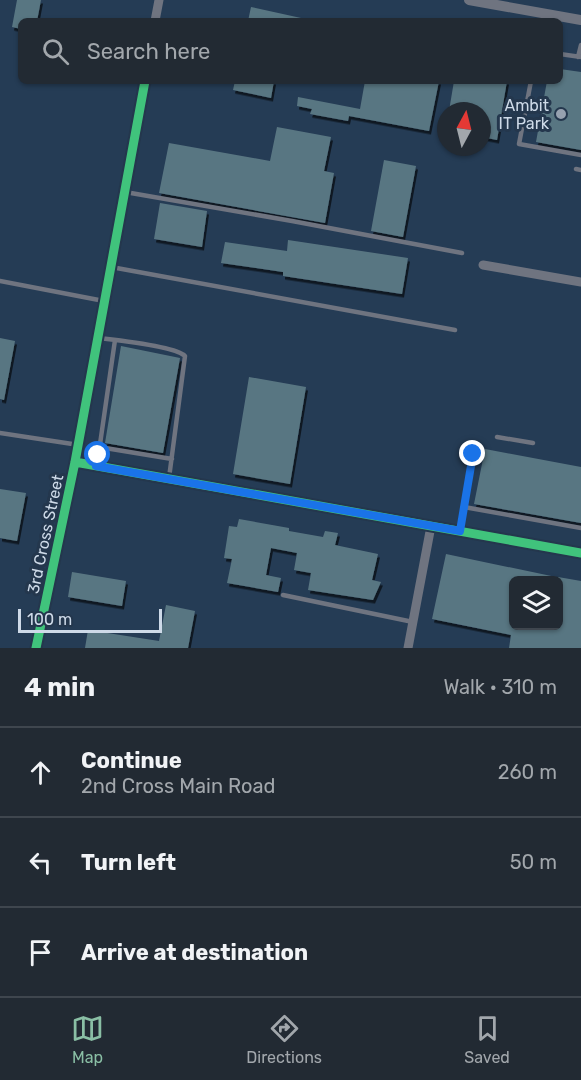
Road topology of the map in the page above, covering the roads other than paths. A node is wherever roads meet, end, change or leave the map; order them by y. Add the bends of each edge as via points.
1 (159, 0) edge
2 (469, 0) edge
3 (532, 16) edge
4 (156, 18) edge
5 (556, 18) edge
6 (563, 19) edge
7 (581, 20) edge
8 (581, 45) edge
9 (563, 54) edge
10 (580, 57) edge
11 (144, 84) edge
12 (530, 84) edge
13 (581, 155) edge
14 (125, 192) junction
15 (462, 253) dead end
16 (483, 265) dead end
17 (111, 267) junction
18 (0, 281) edge
19 (581, 282) edge
20 (105, 301) junction
21 (455, 330) dead end
22 (98, 338) junction
23 (115, 340) junction
24 (0, 434) edge
25 (497, 437) dead end
26 (533, 443) dead end
27 (79, 445) junction
28 (99, 447) junction
29 (473, 454) dead end
30 (171, 459) junction
31 (75, 462) junction
32 (96, 466) junction
33 (168, 479) junction
34 (464, 507) junction
35 (431, 526) junction
36 (581, 528) edge
37 (460, 531) junction
38 (581, 553) edge
39 (283, 595) dead end
40 (413, 622) junction
41 (36, 648) edge
42 (408, 648) edge

1 - 4 street
2 - 3 street
3 - 5 street
6 - 7 street
8 - 10 lane
9 - 10 lane
11 - 14 street, 3rd Cross Street
12 - 13 lane via 519,144
14 - 15 lane
14 - 17 street, 3rd Cross Street
16 - 19 street
17 - 20 street, 3rd Cross Street
17 - 21 lane
18 - 20 lane
20 - 22 street, 3rd Cross Street
22 - 23 lane
22 - 27 street, 3rd Cross Street
23 - 28 lane
23 - 30 lane via 185,356
24 - 27 lane
25 - 26 lane
27 - 31 street, 3rd Cross Street
28 - 30 lane
28 - 32 lane
29 - 34 lane
30 - 33 lane
31 - 32 street
31 - 41 street, 3rd Cross Street
32 - 33 street
33 - 35 street
34 - 36 lane
34 - 37 lane
35 - 37 street
35 - 40 street
37 - 38 street
39 - 40 lane
40 - 42 street

